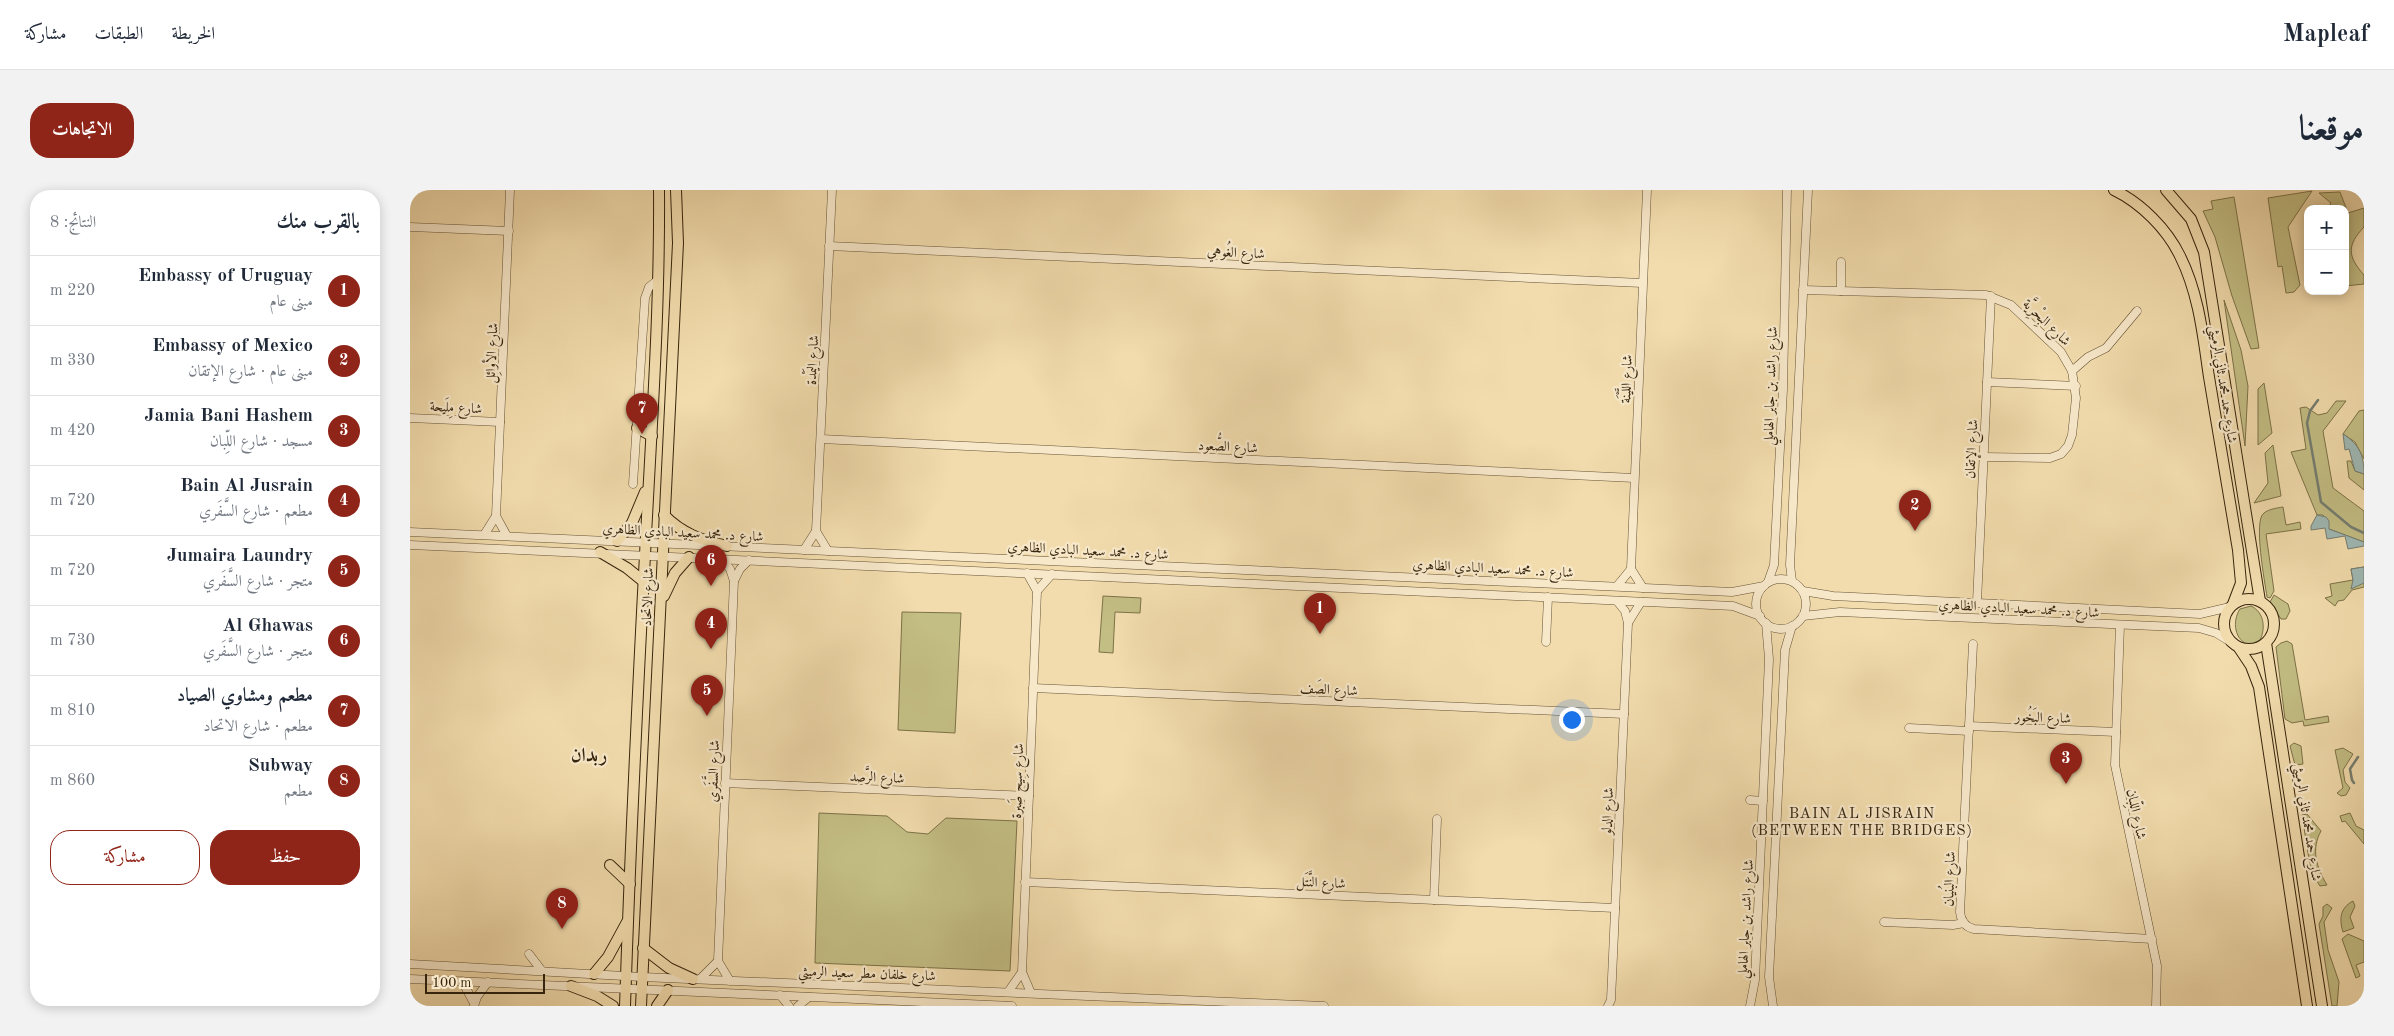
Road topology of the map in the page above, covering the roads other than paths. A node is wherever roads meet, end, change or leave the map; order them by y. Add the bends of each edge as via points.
1 (510, 190) edge
2 (659, 190) edge
3 (676, 190) edge
4 (832, 190) edge
5 (1647, 190) edge
6 (1787, 190) edge
7 (1808, 190) edge
8 (2166, 190) edge
9 (2118, 191) edge
10 (410, 226) edge
11 (509, 231) junction
12 (829, 246) junction
13 (1841, 262) dead end
14 (658, 280) junction
15 (1642, 283) junction
16 (1803, 290) junction
17 (1841, 291) junction
18 (1991, 296) junction
19 (2137, 311) dead end
20 (2072, 371) junction
21 (1987, 382) junction
22 (2076, 386) junction
23 (410, 418) edge
24 (500, 422) junction
25 (637, 428) junction
26 (652, 436) junction
27 (821, 438) junction
28 (1984, 457) junction
29 (1634, 478) junction
30 (649, 479) junction
31 (633, 484) dead end
32 (664, 515) junction
33 (496, 516) junction
34 (816, 530) junction
35 (410, 532) edge
36 (484, 536) junction
37 (507, 536) junction
38 (617, 541) junction
39 (646, 543) junction
40 (663, 544) junction
41 (410, 545) edge
42 (727, 546) junction
43 (804, 550) junction
44 (828, 551) junction
45 (600, 552) junction
46 (860, 553) junction
47 (645, 554) junction
48 (663, 555) junction
49 (689, 557) junction
50 (722, 559) junction
51 (749, 560) junction
52 (859, 565) junction
53 (1631, 569) junction
54 (1027, 573) junction
55 (1052, 574) junction
56 (644, 581) junction
57 (734, 581) junction
58 (1792, 581) junction
59 (1526, 582) junction
60 (1766, 584) junction
61 (1616, 586) junction
62 (1643, 588) junction
63 (1037, 591) junction
64 (1803, 591) junction
65 (1525, 596) junction
66 (1548, 597) junction
67 (662, 601) junction
68 (1617, 601) junction
69 (2260, 601) junction
70 (1641, 602) junction
71 (1977, 602) junction
72 (2231, 606) junction
73 (1760, 616) junction
74 (1803, 616) junction
75 (1628, 623) junction
76 (1766, 624) junction
77 (2120, 625) junction
78 (1792, 626) junction
79 (1546, 642) dead end
80 (2266, 643) junction
81 (1973, 644) dead end
82 (2235, 645) junction
83 (1033, 688) junction
84 (1624, 714) junction
85 (1909, 728) dead end
86 (1969, 728) junction
87 (2116, 732) junction
88 (725, 783) junction
89 (1029, 796) junction
90 (1750, 800) dead end
91 (1763, 801) junction
92 (1437, 818) dead end
93 (610, 864) dead end
94 (1025, 882) junction
95 (630, 884) junction
96 (1434, 900) junction
97 (1615, 908) junction
98 (628, 919) junction
99 (1884, 922) dead end
100 (1964, 923) junction
101 (2152, 940) junction
102 (643, 948) junction
103 (529, 954) dead end
104 (718, 961) junction
105 (410, 964) edge
106 (542, 971) junction
107 (1022, 972) junction
108 (594, 974) junction
109 (626, 976) junction
110 (642, 977) junction
111 (410, 979) edge
112 (696, 979) junction
113 (462, 981) junction
114 (730, 981) junction
115 (488, 982) junction
116 (846, 984) junction
117 (571, 986) junction
118 (626, 988) junction
119 (641, 989) junction
120 (668, 990) junction
121 (1008, 992) junction
122 (1031, 993) junction
123 (780, 996) junction
124 (809, 997) junction
125 (845, 998) junction
126 (2305, 1003) edge
127 (1611, 1004) edge
128 (474, 1005) edge
129 (613, 1006) edge
130 (625, 1006) edge
131 (641, 1006) edge
132 (658, 1006) edge
133 (789, 1006) edge
134 (798, 1006) edge
135 (1012, 1006) edge
136 (1324, 1006) edge
137 (1750, 1006) edge
138 (1773, 1006) edge
139 (2156, 1006) edge
140 (2322, 1006) edge

1 - 11 street, شارع الأوائِل
2 - 14 main road, شارع الاتحاد
3 - 32 main road, شارع الاتحاد via 679,225
4 - 12 street, شارع اليَمْدة
5 - 15 street, شارع اللَّيْنَة
6 - 60 street, شارع راشد بن جابر الهاملي via 1782,408 1774,565
7 - 16 street, شارع راشد بن جابر الهاملي
8 - 69 main road, شارع حمد محمد ثاني الرميثي via 2191,219 2204,252
9 - 72 main road, شارع حمد محمد ثاني الرميثي via 2146,213 2170,240 2189,276 2240,565 2240,583
10 - 11 street
11 - 24 street, شارع الأوائِل
12 - 15 street, شارع الغُوهي
12 - 27 street, شارع اليَمْدة
13 - 17 street
14 - 25 street via 649,287 645,298
14 - 26 main road, شارع الاتحاد
15 - 29 street, شارع اللَّيْنَة
16 - 17 street, شارع البِحْرِيَّة
16 - 58 street, شارع راشد بن جابر الهاملي via 1790,565
17 - 18 street, شارع البِحْرِيَّة
18 - 20 street, شارع البِحْرِيَّة via 2011,305 2061,352
18 - 21 street, شارع الإتقان
19 - 20 street via 2106,348 2088,357
20 - 22 street, شارع البِحْرِيَّة
21 - 22 street
21 - 28 street, شارع الإتقان
22 - 28 street, شارع البِحْرِيَّة via 2072,435 2061,454 2050,458
23 - 24 street, شارع مِلَيحة
24 - 33 street, شارع الأوائِل
25 - 26 main road
25 - 31 street
26 - 30 main road, شارع الاتحاد
27 - 29 street, شارع الصُّعود
27 - 34 street, شارع اليَمْدة
28 - 71 street, شارع الإتقان
29 - 53 street, شارع اللَّيْنَة
30 - 38 main road via 636,517
30 - 39 main road, شارع الاتحاد
32 - 40 main road, شارع الاتحاد
32 - 42 main road via 695,538
33 - 36 street, شارع الأوائِل
33 - 37 street
34 - 43 street, شارع اليَمْدة
34 - 44 street
35 - 36 street, شارع د. محمد سعيد البادي الظاهري
36 - 37 street, شارع د. محمد سعيد البادي الظاهري
37 - 38 street, شارع د. محمد سعيد البادي الظاهري
38 - 39 street, شارع د. محمد سعيد البادي الظاهري
39 - 40 street, شارع د. محمد سعيد البادي الظاهري
39 - 47 main road, شارع الاتحاد
40 - 42 street, شارع د. محمد سعيد البادي الظاهري
40 - 48 main road, شارع الاتحاد
41 - 45 street, شارع د. محمد سعيد البادي الظاهري
42 - 43 street, شارع د. محمد سعيد البادي الظاهري
43 - 44 street, شارع د. محمد سعيد البادي الظاهري
44 - 46 street, شارع د. محمد سعيد البادي الظاهري
45 - 47 street, شارع د. محمد سعيد البادي الظاهري
45 - 56 main road
46 - 52 street via 863,559
46 - 59 street, شارع د. محمد سعيد البادي الظاهري
47 - 48 street, شارع د. محمد سعيد البادي الظاهري
47 - 56 main road, شارع الاتحاد
48 - 49 street, شارع د. محمد سعيد البادي الظاهري
48 - 67 main road, شارع الاتحاد
49 - 50 street, شارع د. محمد سعيد البادي الظاهري
49 - 67 main road via 672,577
50 - 51 street, شارع د. محمد سعيد البادي الظاهري
50 - 57 street
51 - 52 street, شارع د. محمد سعيد البادي الظاهري
51 - 57 street
52 - 54 street, شارع د. محمد سعيد البادي الظاهري
53 - 61 street
53 - 62 street
54 - 55 street, شارع د. محمد سعيد البادي الظاهري
54 - 63 street
55 - 63 street
55 - 65 street, شارع د. محمد سعيد البادي الظاهري
56 - 95 main road, شارع الاتحاد
57 - 88 street, شارع السَّفَري
58 - 60 street via 1784,579
58 - 64 street
59 - 61 street, شارع د. محمد سعيد البادي الظاهري
59 - 65 street
60 - 62 street, شارع د. محمد سعيد البادي الظاهري via 1732,592
60 - 73 street via 1757,598
61 - 62 street, شارع د. محمد سعيد البادي الظاهري
63 - 83 street, شارع سِيح صَبرة
64 - 71 street, شارع د. محمد سعيد البادي الظاهري via 1833,596
64 - 74 street via 1806,603
65 - 66 street, شارع د. محمد سعيد البادي الظاهري
66 - 68 street, شارع د. محمد سعيد البادي الظاهري
66 - 79 street
67 - 102 main road, شارع الاتحاد
68 - 70 street, شارع د. محمد سعيد البادي الظاهري
68 - 75 street, شارع الدلو via 1625,611
69 - 72 main road via 2247,598
69 - 80 main road via 2272,621
70 - 73 street, شارع د. محمد سعيد البادي الظاهري via 1733,606
70 - 75 street, شارع الدلو
71 - 72 street, شارع د. محمد سعيد البادي الظاهري via 2200,614
72 - 82 main road via 2226,625
73 - 76 street
74 - 77 street, شارع د. محمد سعيد البادي الظاهري via 1840,612
74 - 78 street
75 - 84 street, شارع الدلو
76 - 78 street via 1779,628
76 - 91 street, شارع راشد بن جابر الهاملي via 1770,650
77 - 82 street, شارع د. محمد سعيد البادي الظاهري via 2199,628 2216,633
77 - 87 street, شارع اللِّبان
78 - 138 street, شارع راشد بن جابر الهاملي via 1785,650 1769,985
80 - 82 main road via 2253,650
80 - 140 main road, شارع حمد محمد ثاني الرميثي
81 - 86 street, شارع البُنيان
82 - 126 main road via 2251,666 2259,690
83 - 84 street, شارع الصَف
83 - 89 street, شارع سِيح صَبرة
84 - 97 street, شارع الدلو
85 - 86 street, شارع البَخُور
86 - 87 street, شارع البَخُور
86 - 100 street, شارع البُنيان via 1960,912
87 - 101 street, شارع اللِّبان via 2118,788
88 - 89 street, شارع الرَّصد
88 - 104 street, شارع السَّفَري
89 - 94 street, شارع سِيح صَبرة
90 - 91 street
91 - 137 street, شارع راشد بن جابر الهاملي via 1755,980
92 - 96 street
93 - 95 main road
94 - 96 street, شارع النَّتَل
94 - 107 street, شارع سِيح صَبرة
95 - 98 main road, شارع الاتحاد
96 - 97 street, شارع النَّتَل
97 - 127 street, شارع الدلو
98 - 108 main road via 608,957
98 - 109 main road, شارع الاتحاد
99 - 100 street
100 - 101 street, شارع البُنيان via 1974,929
101 - 139 street, شارع اللِّبان via 2158,979
102 - 110 main road, شارع الاتحاد
102 - 112 main road via 669,968
103 - 106 street
104 - 112 street via 707,975
104 - 114 street
105 - 106 street, شارع خلفان مطر سعيد الرميثي
106 - 108 street, شارع خلفان مطر سعيد الرميثي
107 - 121 street
107 - 122 street, شارع سِيح صَبرة
108 - 109 street, شارع خلفان مطر سعيد الرميثي
109 - 110 street, شارع خلفان مطر سعيد الرميثي
109 - 118 main road, شارع الاتحاد
110 - 112 street, شارع خلفان مطر سعيد الرميثي
110 - 119 main road, شارع الاتحاد
111 - 113 street, شارع خلفان مطر سعيد الرميثي
112 - 114 street, شارع خلفان مطر سعيد الرميثي
113 - 115 street, شارع خلفان مطر سعيد الرميثي
113 - 128 street
114 - 116 street, شارع خلفان مطر سعيد الرميثي
115 - 117 street, شارع خلفان مطر سعيد الرميثي
115 - 128 street
116 - 121 street, شارع خلفان مطر سعيد الرميثي
116 - 125 street via 849,993
117 - 118 street, شارع خلفان مطر سعيد الرميثي
117 - 129 main road
118 - 119 street, شارع خلفان مطر سعيد الرميثي
118 - 130 main road, شارع الاتحاد
119 - 120 street, شارع خلفان مطر سعيد الرميثي
119 - 131 main road, شارع الاتحاد
120 - 123 street, شارع خلفان مطر سعيد الرميثي
120 - 132 main road
121 - 122 street, شارع خلفان مطر سعيد الرميثي
122 - 136 street, شارع خلفان مطر سعيد الرميثي
123 - 124 street, شارع خلفان مطر سعيد الرميثي
123 - 133 street
124 - 125 street, شارع خلفان مطر سعيد الرميثي
124 - 134 street
125 - 135 street, شارع خلفان مطر سعيد الرميثي

